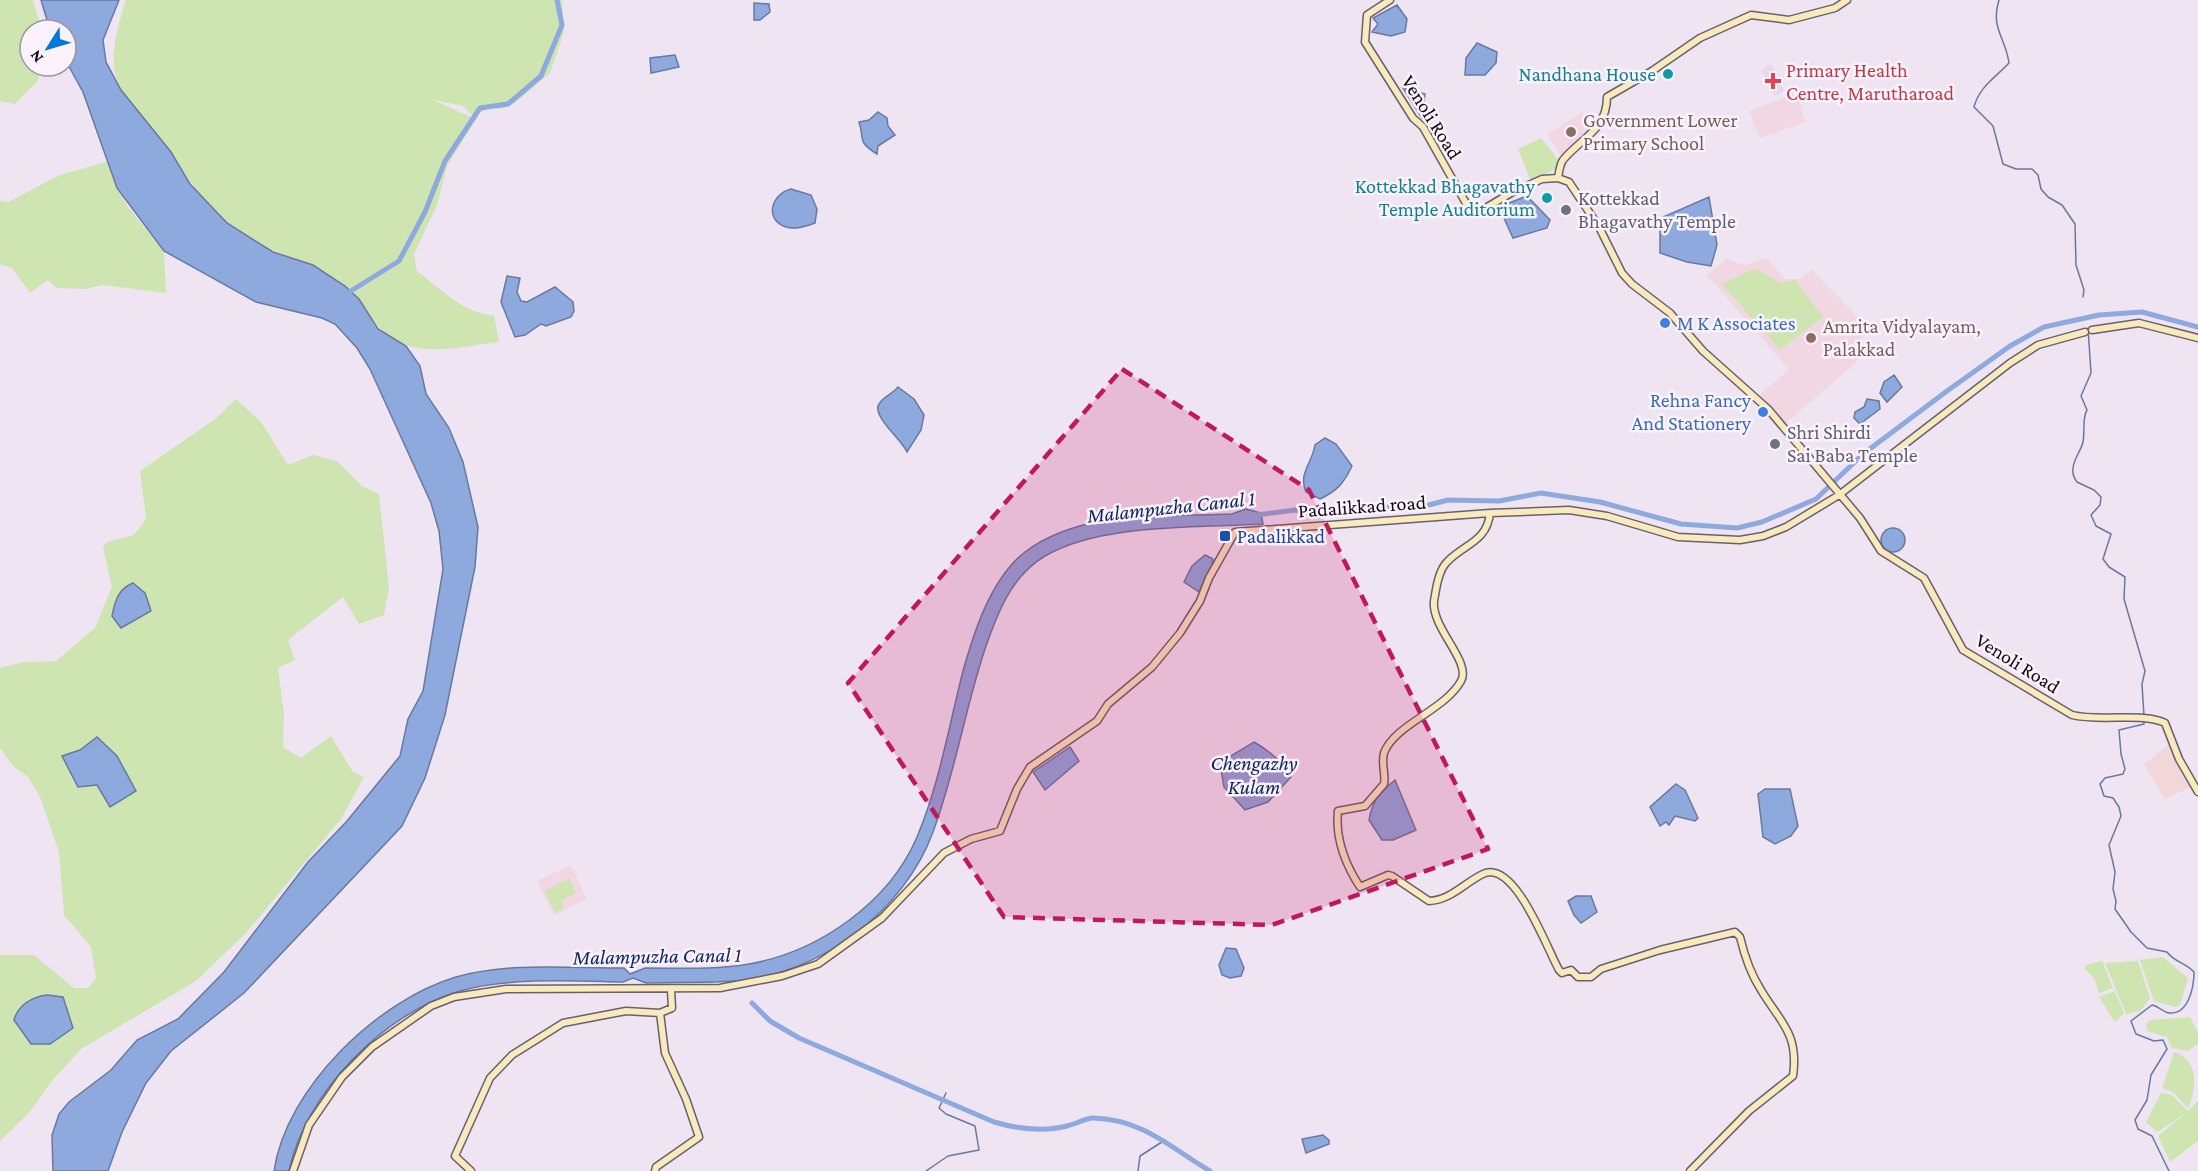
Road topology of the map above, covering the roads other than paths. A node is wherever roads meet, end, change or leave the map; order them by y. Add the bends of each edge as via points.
1 (1390, 0) edge
2 (1847, 0) edge
3 (1558, 178) junction
4 (2198, 338) edge
5 (1837, 494) junction
6 (1490, 513) junction
7 (2198, 792) edge
8 (671, 990) junction
9 (660, 1013) junction
10 (293, 1171) edge
11 (471, 1171) edge
12 (655, 1171) edge
13 (1690, 1171) edge

1 - 3 street, Venoli Road via 1367,15 1365,42 1413,118 1423,127 1467,205 1477,213 1542,179
2 - 3 street via 1835,8 1789,20 1751,15 1700,38 1607,97 1597,130 1562,161
3 - 5 street, Venoli Road via 1569,182 1599,227 1622,273 1670,313 1703,351 1768,409
4 - 5 street, Padalikkad road via 2139,323 2037,345
5 - 6 street, Padalikkad road via 1786,527 1740,540 1678,537 1607,516 1569,510
5 - 7 street, Venoli Road via 1860,518 1881,551 1924,578 1958,643 1972,657 2072,716 2163,722
6 - 8 street, Padalikkad road via 1234,532 1180,633 1152,666 1108,704 1097,721 1030,767 1000,831 971,839 944,853 882,918 818,964 739,985
6 - 13 street via 1481,536 1446,562 1434,602 1436,620 1463,669 1462,680 1446,699 1390,742 1383,760 1384,784 1366,804 1338,811 1341,850 1360,887 1388,875 1429,901 1449,897 1485,873 1498,874 1513,885 1559,970 1571,970 1578,977 1591,977 1601,969 1660,950 1735,932 1760,989 1788,1029 1794,1053 1793,1076 1749,1111
8 - 9 street via 672,1008
8 - 10 street via 506,989 454,997 431,1006 372,1047 342,1077 309,1125
9 - 11 street via 626,1011 563,1023 512,1055 490,1078 455,1156
9 - 12 street via 665,1053 699,1137

